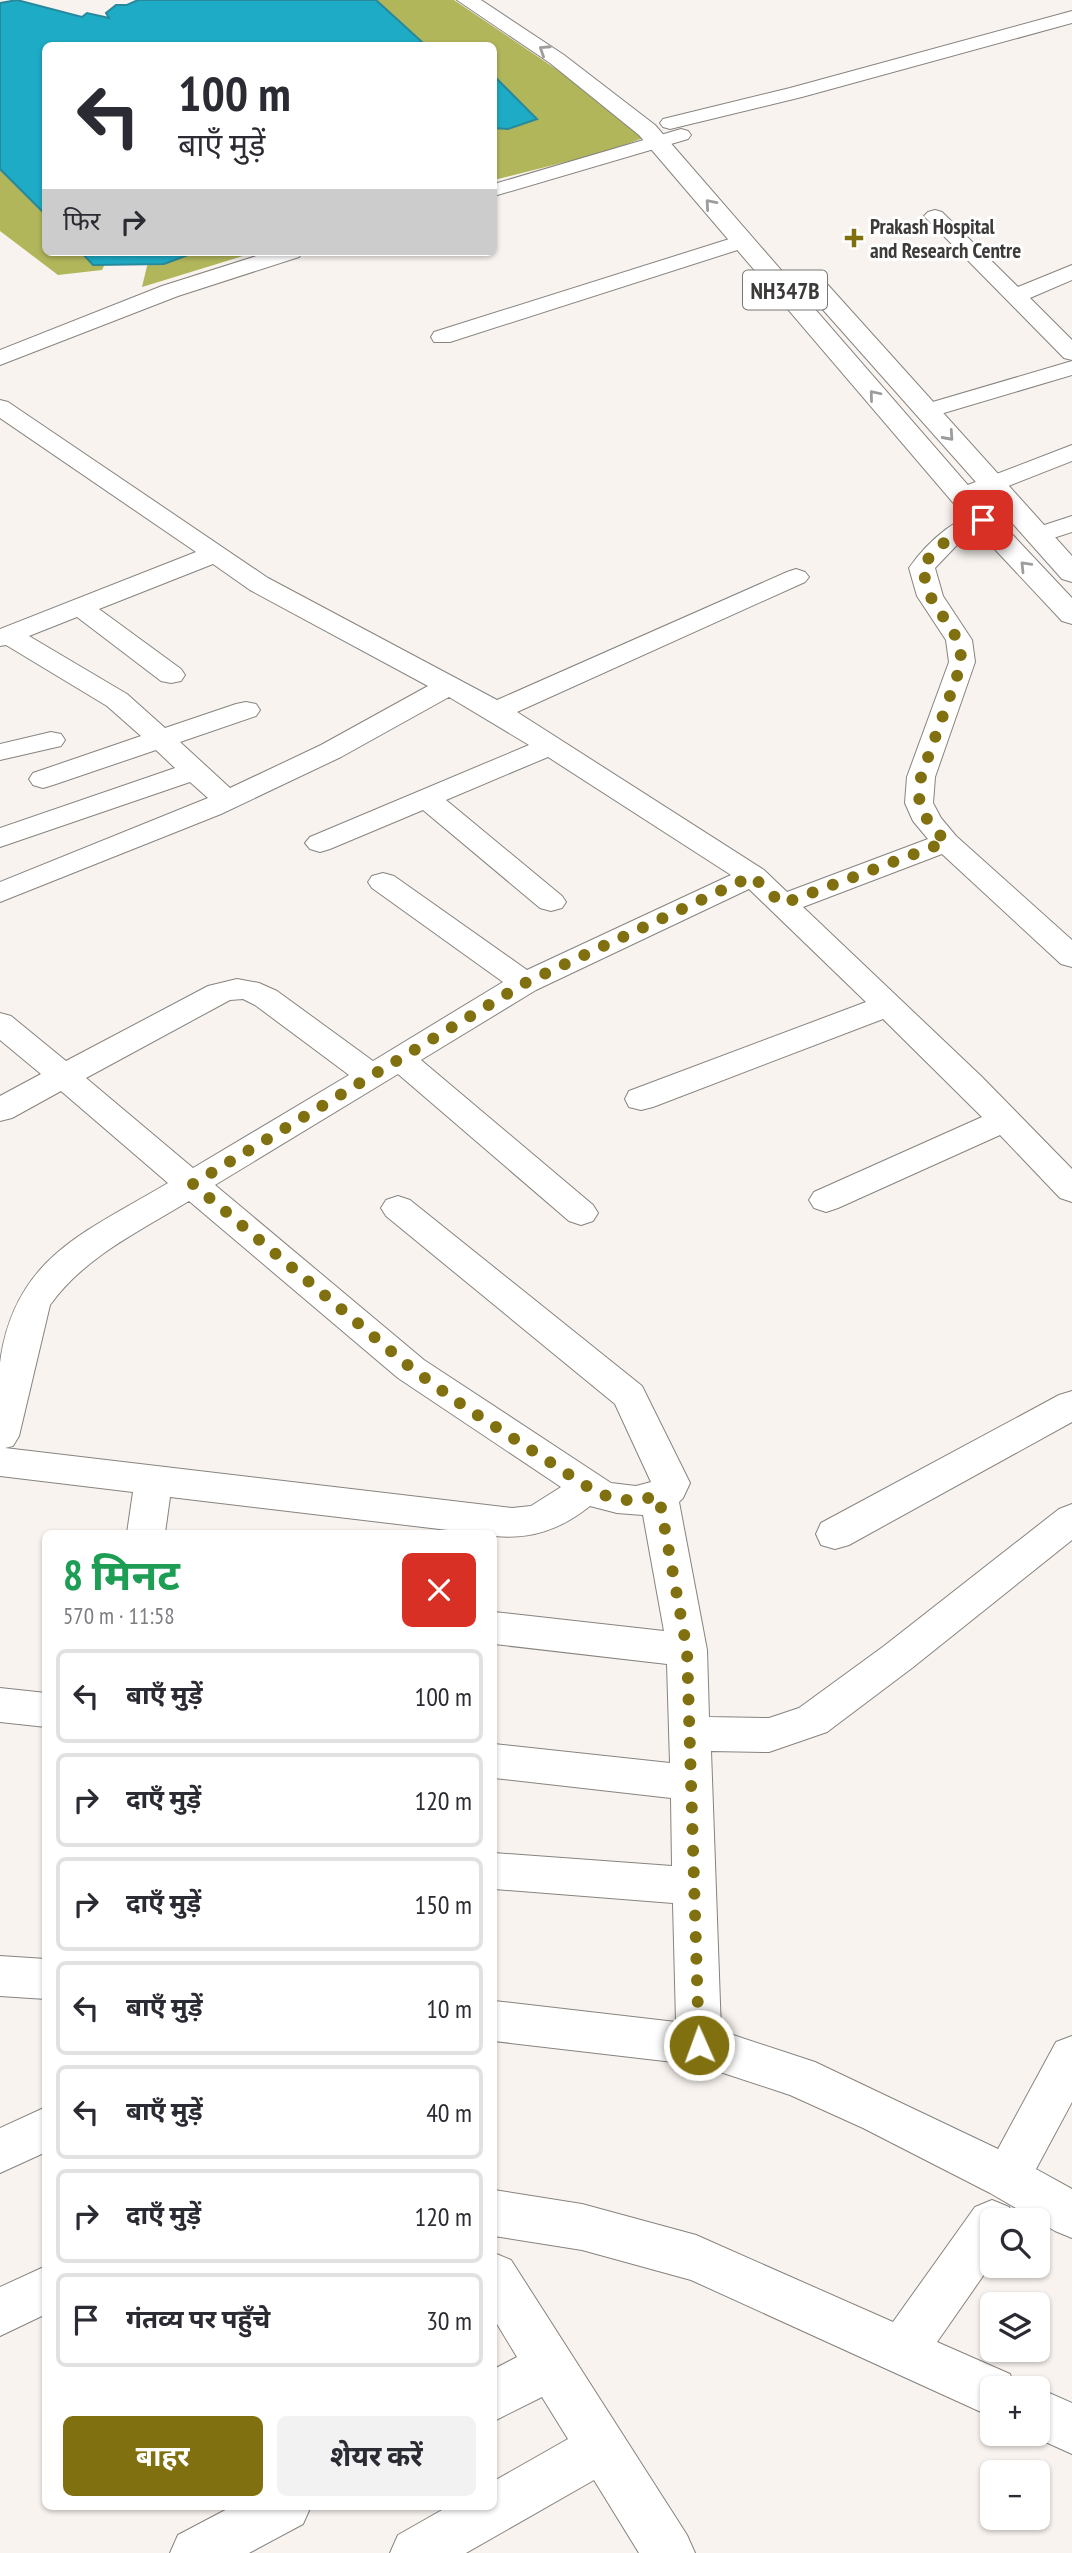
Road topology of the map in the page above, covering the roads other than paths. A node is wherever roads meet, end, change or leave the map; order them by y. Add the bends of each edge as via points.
1 (467, 0) edge
2 (498, 0) edge
3 (1072, 17) edge
4 (669, 133) junction
5 (699, 155) dead end
6 (497, 189) edge
7 (935, 215) dead end
8 (742, 241) junction
9 (279, 256) edge
10 (799, 267) dead end
11 (1072, 272) edge
12 (1015, 296) junction
13 (442, 337) dead end
14 (1072, 353) edge
15 (0, 358) edge
16 (1072, 368) edge
17 (0, 407) edge
18 (927, 411) junction
19 (1072, 453) edge
20 (991, 484) junction
21 (961, 496) junction
22 (983, 520) junction
23 (1072, 524) edge
24 (1038, 535) junction
25 (215, 554) junction
26 (1072, 573) edge
27 (796, 577) dead end
28 (80, 607) junction
29 (1072, 615) edge
30 (4, 636) edge
31 (171, 675) dead end
32 (449, 686) junction
33 (246, 710) dead end
34 (496, 711) junction
35 (51, 740) dead end
36 (160, 740) junction
37 (550, 746) junction
38 (0, 752) edge
39 (193, 771) junction
40 (43, 779) dead end
41 (426, 798) junction
42 (227, 800) junction
43 (0, 806) edge
44 (8, 835) edge
45 (946, 842) junction
46 (320, 843) dead end
47 (752, 876) junction
48 (383, 882) dead end
49 (0, 894) edge
50 (551, 902) dead end
51 (782, 904) junction
52 (1072, 957) edge
53 (525, 983) junction
54 (889, 1005) junction
55 (0, 1023) edge
56 (400, 1059) junction
57 (63, 1076) junction
58 (372, 1076) junction
59 (641, 1099) dead end
60 (0, 1110) edge
61 (1004, 1120) junction
62 (193, 1184) junction
63 (1072, 1190) edge
64 (826, 1200) dead end
65 (398, 1208) dead end
66 (581, 1213) dead end
67 (1072, 1405) edge
68 (0, 1436) edge
69 (0, 1462) edge
70 (154, 1480) junction
71 (587, 1487) junction
72 (659, 1497) junction
73 (1072, 1519) edge
74 (146, 1530) edge
75 (835, 1534) dead end
76 (497, 1628) edge
77 (687, 1650) junction
78 (0, 1704) edge
79 (42, 1709) edge
80 (688, 1732) junction
81 (497, 1761) edge
82 (690, 1783) junction
83 (497, 1871) edge
84 (693, 1886) junction
85 (497, 2021) edge
86 (699, 2045) junction
87 (1072, 2057) edge
88 (42, 2130) edge
89 (0, 2151) edge
90 (1003, 2201) edge
91 (497, 2213) edge
92 (1072, 2214) edge
93 (497, 2281) edge
94 (42, 2290) edge
95 (0, 2312) edge
96 (902, 2351) junction
97 (550, 2366) junction
98 (980, 2387) edge
99 (497, 2394) edge
100 (1050, 2418) edge
101 (1072, 2428) edge
102 (602, 2448) junction
103 (497, 2507) edge
104 (277, 2510) edge
105 (492, 2510) edge
106 (196, 2553) edge
107 (416, 2553) edge
108 (669, 2553) edge

4 -> 1 highway, NH347B via 647,130 557,58
2 - 4 highway, NH347B via 560,38
3 - 4 street via 795,93
4 - 5 highway, NH347B
4 - 6 street
8 -> 4 highway, NH347B
7 - 12 street
8 - 13 street
21 -> 8 highway, NH347B
9 - 15 street via 170,291
10 - 18 highway, NH347B
11 - 12 street
12 - 14 street
16 - 18 street
17 - 25 street
18 -> 20 highway, NH347B
19 - 20 street
20 - 21 street
20 - 24 highway, NH347B
21 - 22 highway, NH347B
29 -> 22 highway, NH347B
22 - 45 street via 947,539 922,568 930,596 958,640 962,662 921,777 919,803
23 - 24 street
24 - 26 highway, NH347B
25 - 28 street
25 - 32 street via 271,591
27 - 34 street
28 - 30 street
28 - 31 street
30 - 36 street via 117,700
32 - 34 street
32 - 42 street via 331,751
33 - 36 street
34 - 37 street
35 - 38 street
36 - 39 street
36 - 40 street
37 - 41 street
37 - 47 street
39 - 42 street
39 - 44 street
41 - 46 street
41 - 50 street
42 - 49 street
43 - 44 street
45 - 51 street
45 - 52 street
47 - 51 street
47 - 53 street
48 - 53 street
51 - 54 street
53 - 56 street
54 - 59 street
54 - 61 street
55 - 57 street
56 - 58 street
56 - 66 street
57 - 58 street via 234,988 249,989 266,998
57 - 60 street
57 - 62 street
58 - 62 street
61 - 63 street
61 - 64 street
62 - 68 street via 82,1250 49,1280 33,1303
62 - 71 street via 411,1368
65 - 72 street via 629,1395 671,1483
67 - 75 street
69 - 70 street
70 - 71 street via 512,1523 549,1517
70 - 74 street
71 - 72 street via 614,1499
72 - 77 street
73 - 80 street via 813,1720 769,1735
76 - 77 street
77 - 80 street
78 - 79 street
80 - 82 street
81 - 82 street
82 - 84 street
83 - 84 street
84 - 86 street
85 - 86 street
86 - 90 street via 799,2077 879,2113
87 - 90 street
88 - 89 street
90 - 92 street
90 - 96 street
91 - 96 street via 582,2227 696,2258
93 - 97 street
94 - 95 street
96 - 98 street
97 - 99 street
97 - 102 street
100 - 101 street
102 - 103 street
102 - 108 street
104 - 106 street
105 - 107 street

